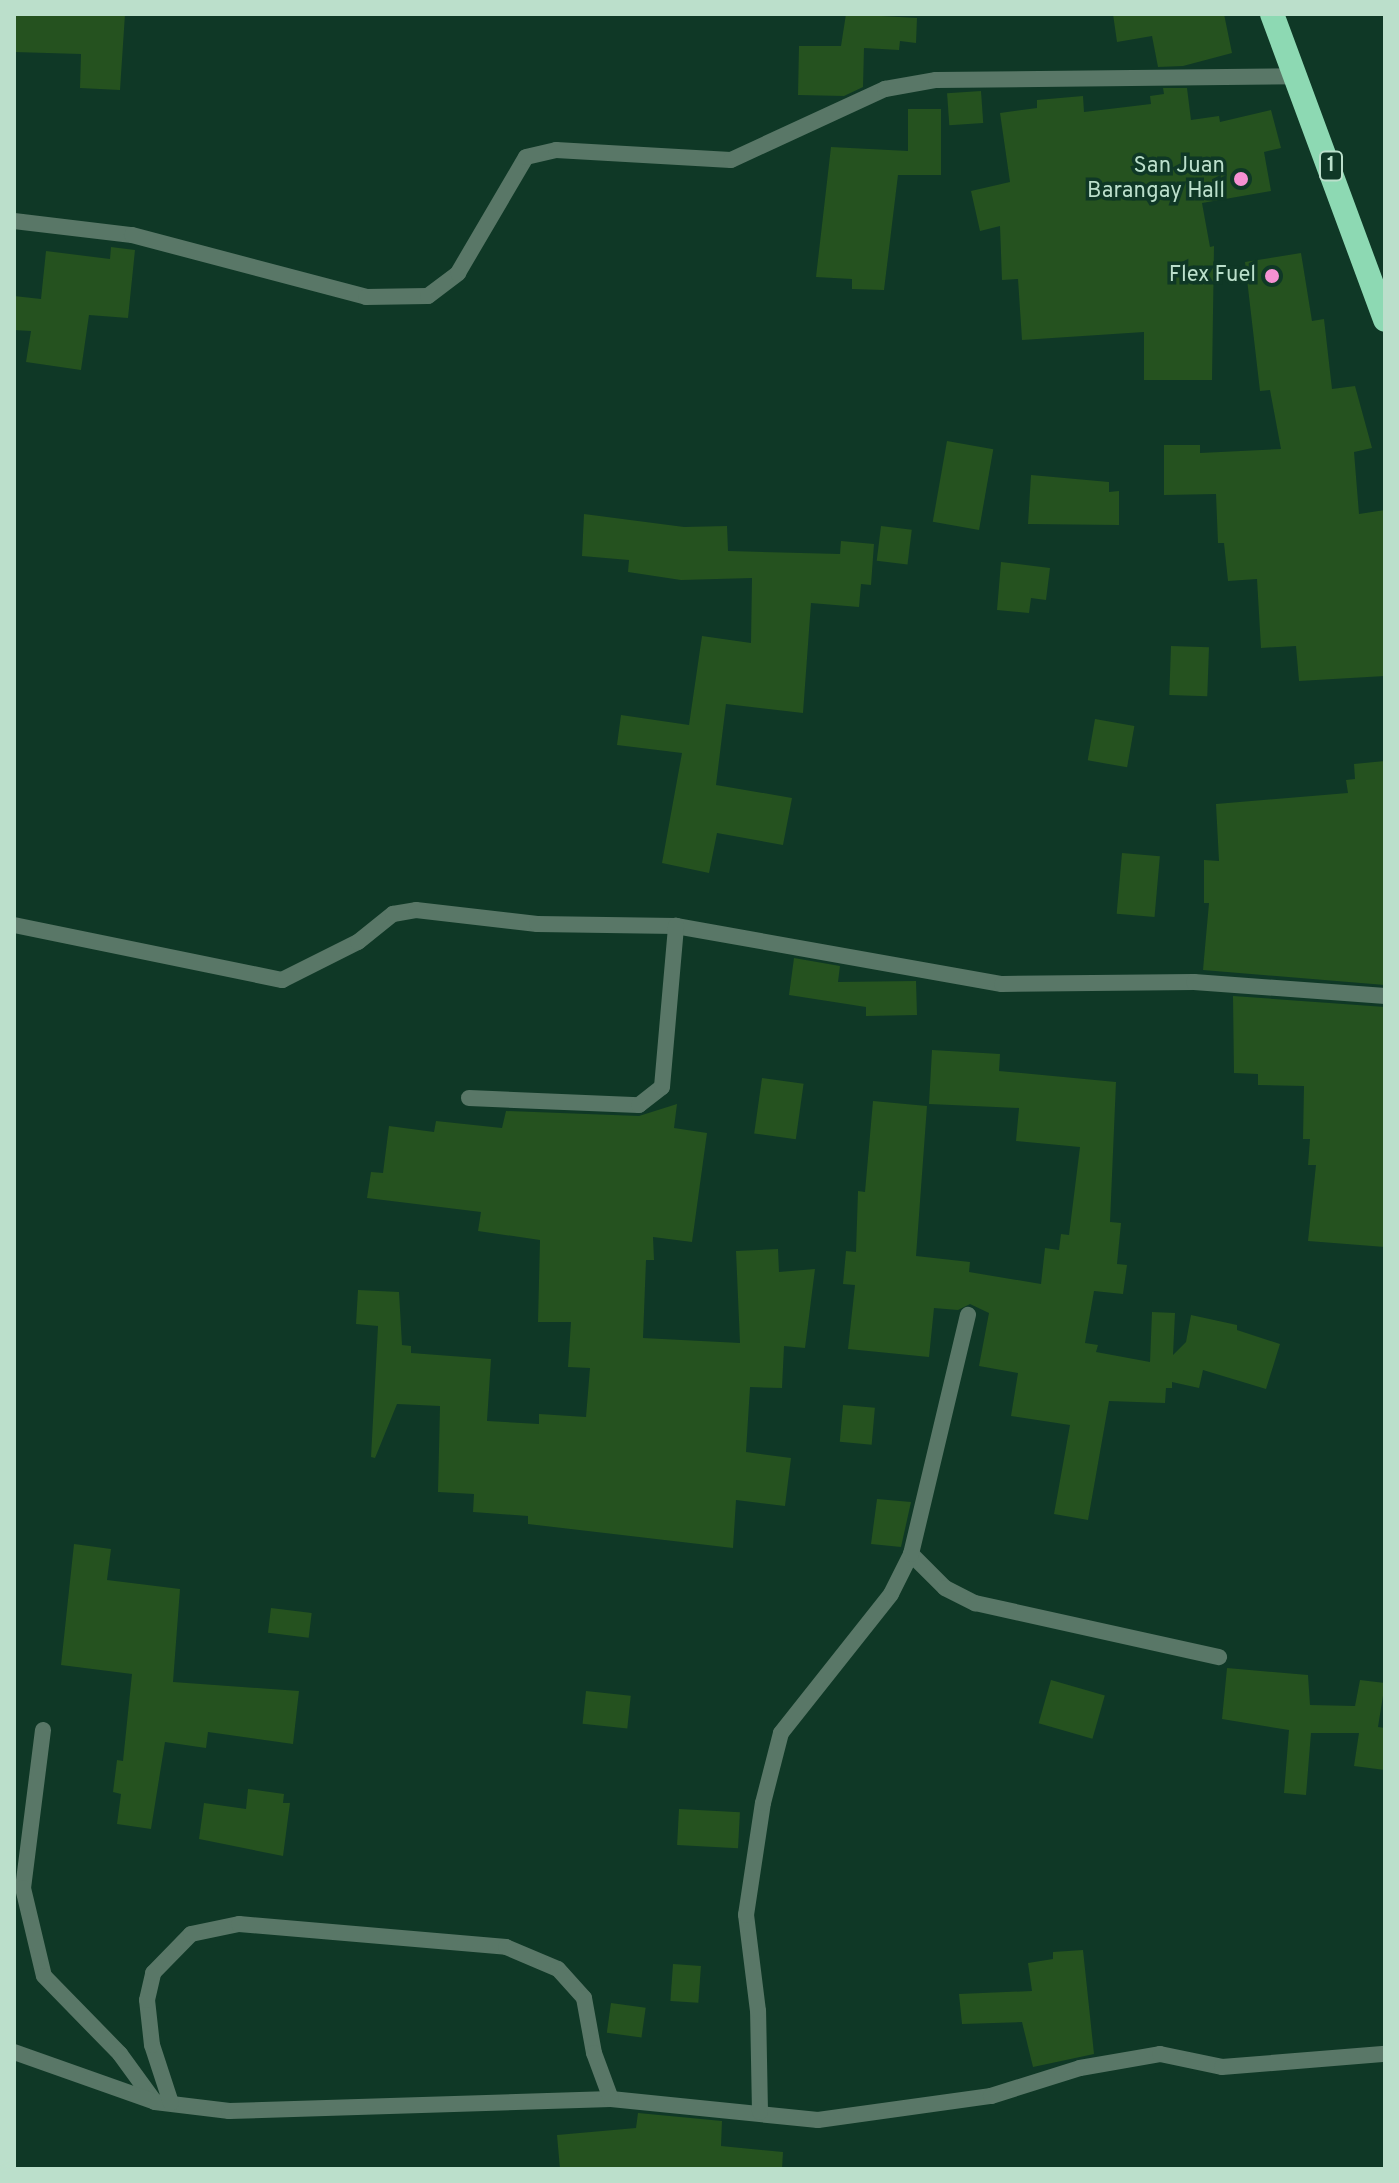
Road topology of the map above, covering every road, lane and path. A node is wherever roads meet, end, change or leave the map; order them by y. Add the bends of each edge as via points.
1 (1272, 14) edge
2 (1297, 76) junction
3 (14, 221) edge
4 (1385, 320) edge
5 (14, 925) edge
6 (676, 926) junction
7 (1385, 996) edge
8 (469, 1098) dead end
9 (968, 1315) dead end
10 (911, 1554) junction
11 (1219, 1657) dead end
12 (43, 1730) dead end
13 (14, 2052) edge
14 (1385, 2054) edge
15 (611, 2099) junction
16 (163, 2102) junction
17 (760, 2112) junction

1 - 2 highway, 1
2 - 3 street via 936,80 885,89 731,160 556,150 526,157 458,273 428,296 366,297 132,235
2 - 4 highway, 1
5 - 6 street via 282,980 358,942 393,914 416,910 537,924
6 - 7 street via 1002,984 1194,982
6 - 8 street via 662,1087 639,1105
9 - 10 street
10 - 11 street via 945,1588 975,1603
10 - 17 street via 891,1594 781,1733 763,1803 746,1915 758,2011
12 - 16 street via 23,1888 44,1976
13 - 16 street
14 - 17 street via 1222,2067 1160,2054 1080,2068 991,2096 818,2120
15 - 16 street via 229,2111
15 - 16 street via 594,2053 584,1998 558,1969 506,1947 239,1924 191,1934 153,1973 147,2000
15 - 17 street

